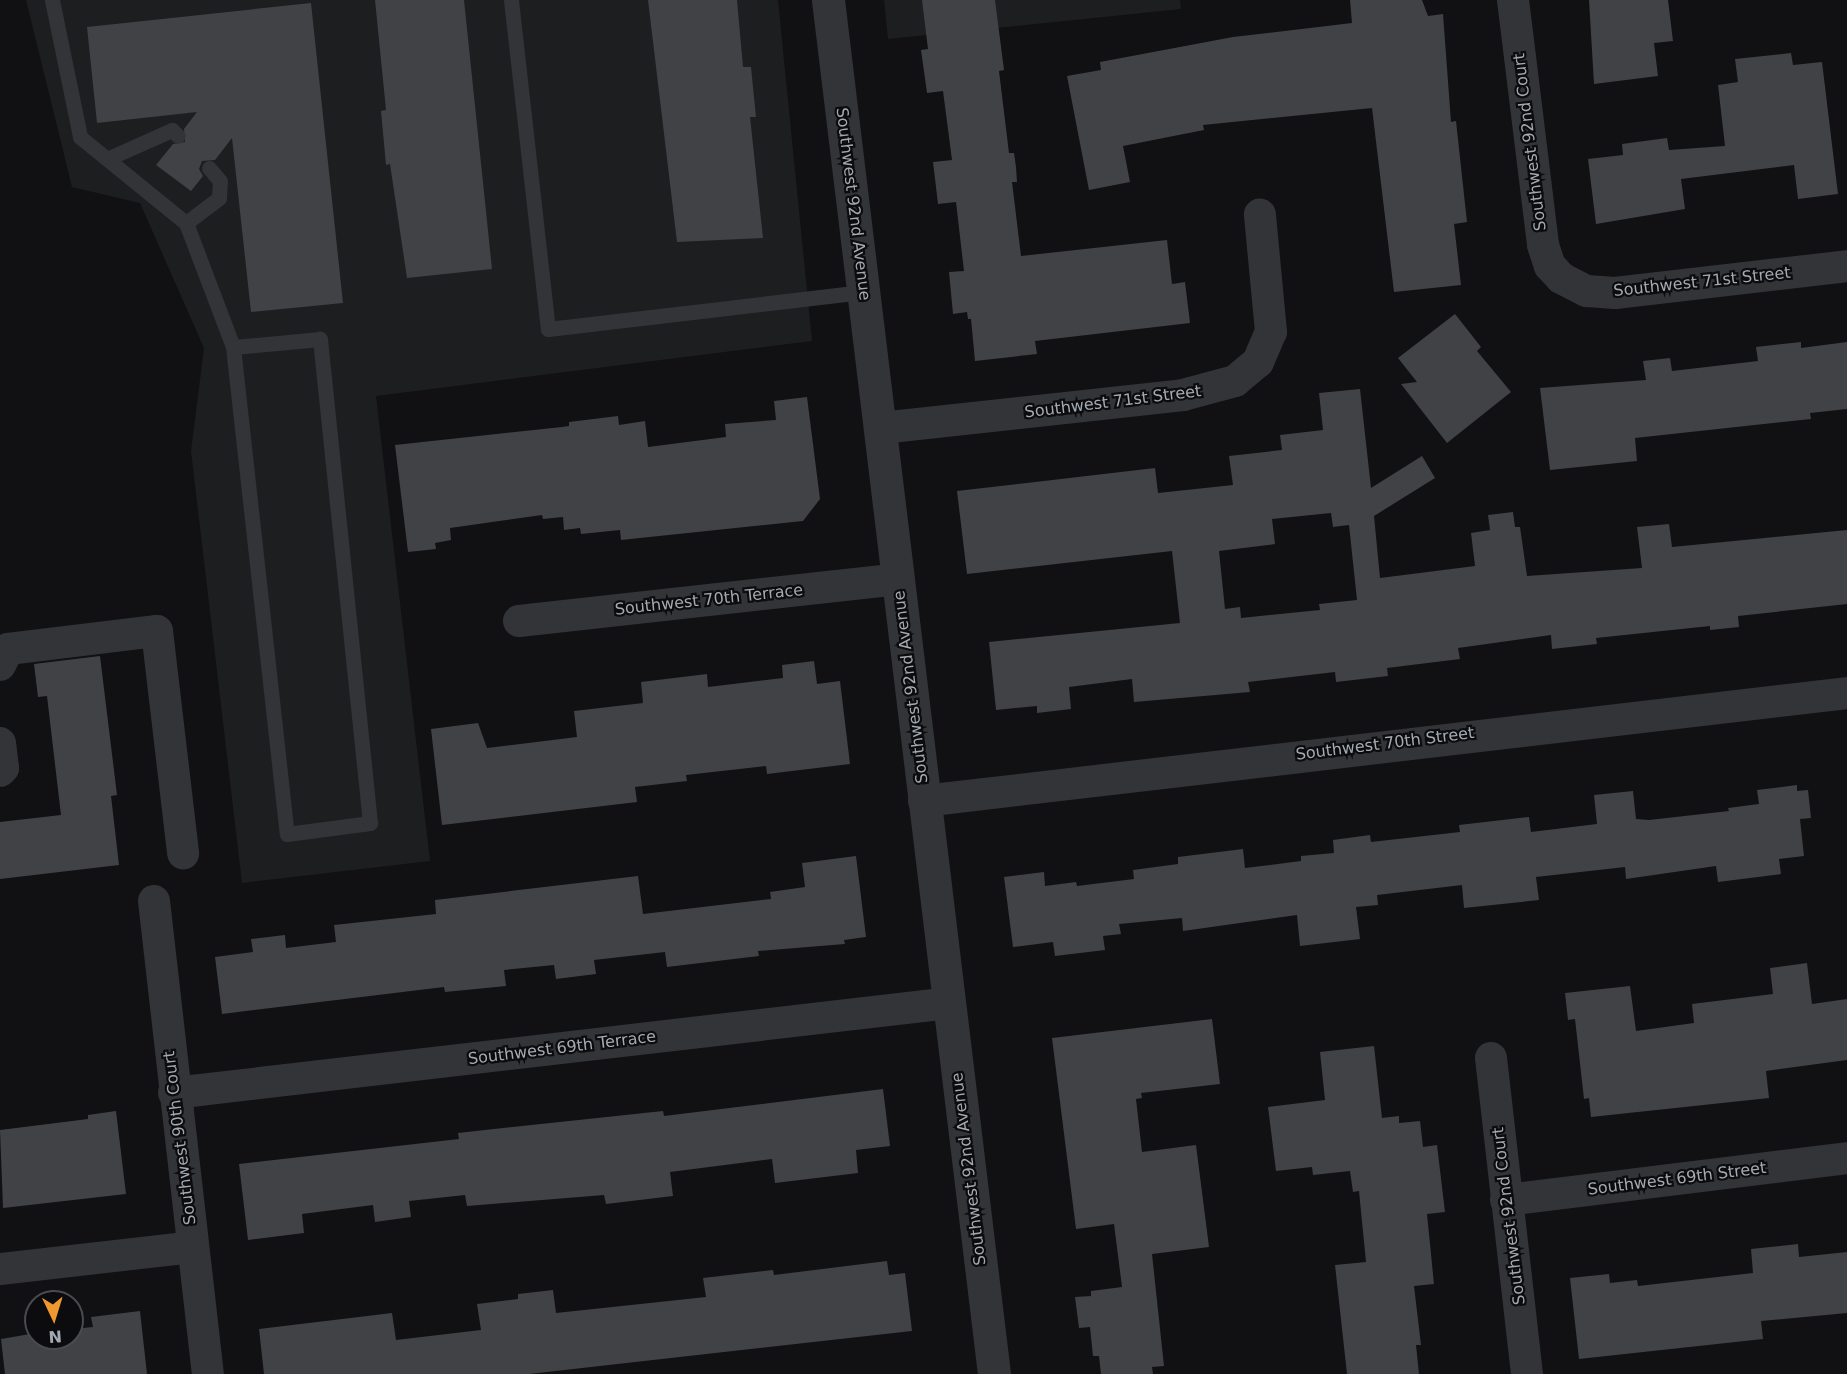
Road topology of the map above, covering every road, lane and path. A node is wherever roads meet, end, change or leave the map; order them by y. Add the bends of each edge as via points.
1 (52, 0) edge
2 (511, 0) edge
3 (828, 0) edge
4 (1513, 0) edge
5 (178, 136) dead end
6 (110, 158) junction
7 (209, 168) dead end
8 (1260, 215) dead end
9 (186, 223) junction
10 (1847, 266) edge
11 (1561, 278) joint
12 (865, 292) junction
13 (233, 347) junction
14 (881, 428) junction
15 (898, 579) junction
16 (519, 621) dead end
17 (0, 665) edge
18 (1847, 693) edge
19 (0, 743) edge
20 (0, 771) edge
21 (924, 801) junction
22 (183, 853) dead end
23 (154, 901) dead end
24 (949, 1003) junction
25 (1491, 1058) dead end
26 (174, 1093) junction
27 (1847, 1158) edge
28 (1506, 1200) junction
29 (192, 1247) junction
30 (0, 1269) edge
31 (208, 1374) edge
32 (994, 1374) edge
33 (1527, 1374) edge

1 - 6 lane via 80,137
2 - 12 lane via 548,328
3 - 12 street, Southwest 92nd Avenue
4 - 11 street, Southwest 92nd Court via 1543,245 1550,266
5 - 6 lane via 172,130
6 - 9 lane
7 - 9 lane via 220,181 219,198
8 - 14 street, Southwest 71st Street via 1271,332 1258,362 1235,381 1184,395
9 - 13 lane
10 - 11 street, Southwest 71st Street via 1615,293 1587,291
12 - 14 street, Southwest 92nd Avenue
13 - 13 lane via 320,339 370,823 287,834
14 - 15 street, Southwest 92nd Avenue
15 - 16 street, Southwest 70th Terrace
15 - 21 street, Southwest 92nd Avenue
17 - 22 street via 8,649 157,631
18 - 21 street, Southwest 70th Street
19 - 20 street
21 - 24 street, Southwest 92nd Avenue
23 - 26 street, Southwest 90th Court
24 - 26 street, Southwest 69th Terrace
24 - 32 street, Southwest 92nd Avenue
25 - 28 street, Southwest 92nd Court
26 - 29 street, Southwest 90th Court
27 - 28 street, Southwest 69th Street
28 - 33 street, Southwest 92nd Court
29 - 30 street
29 - 31 street, Southwest 90th Court

